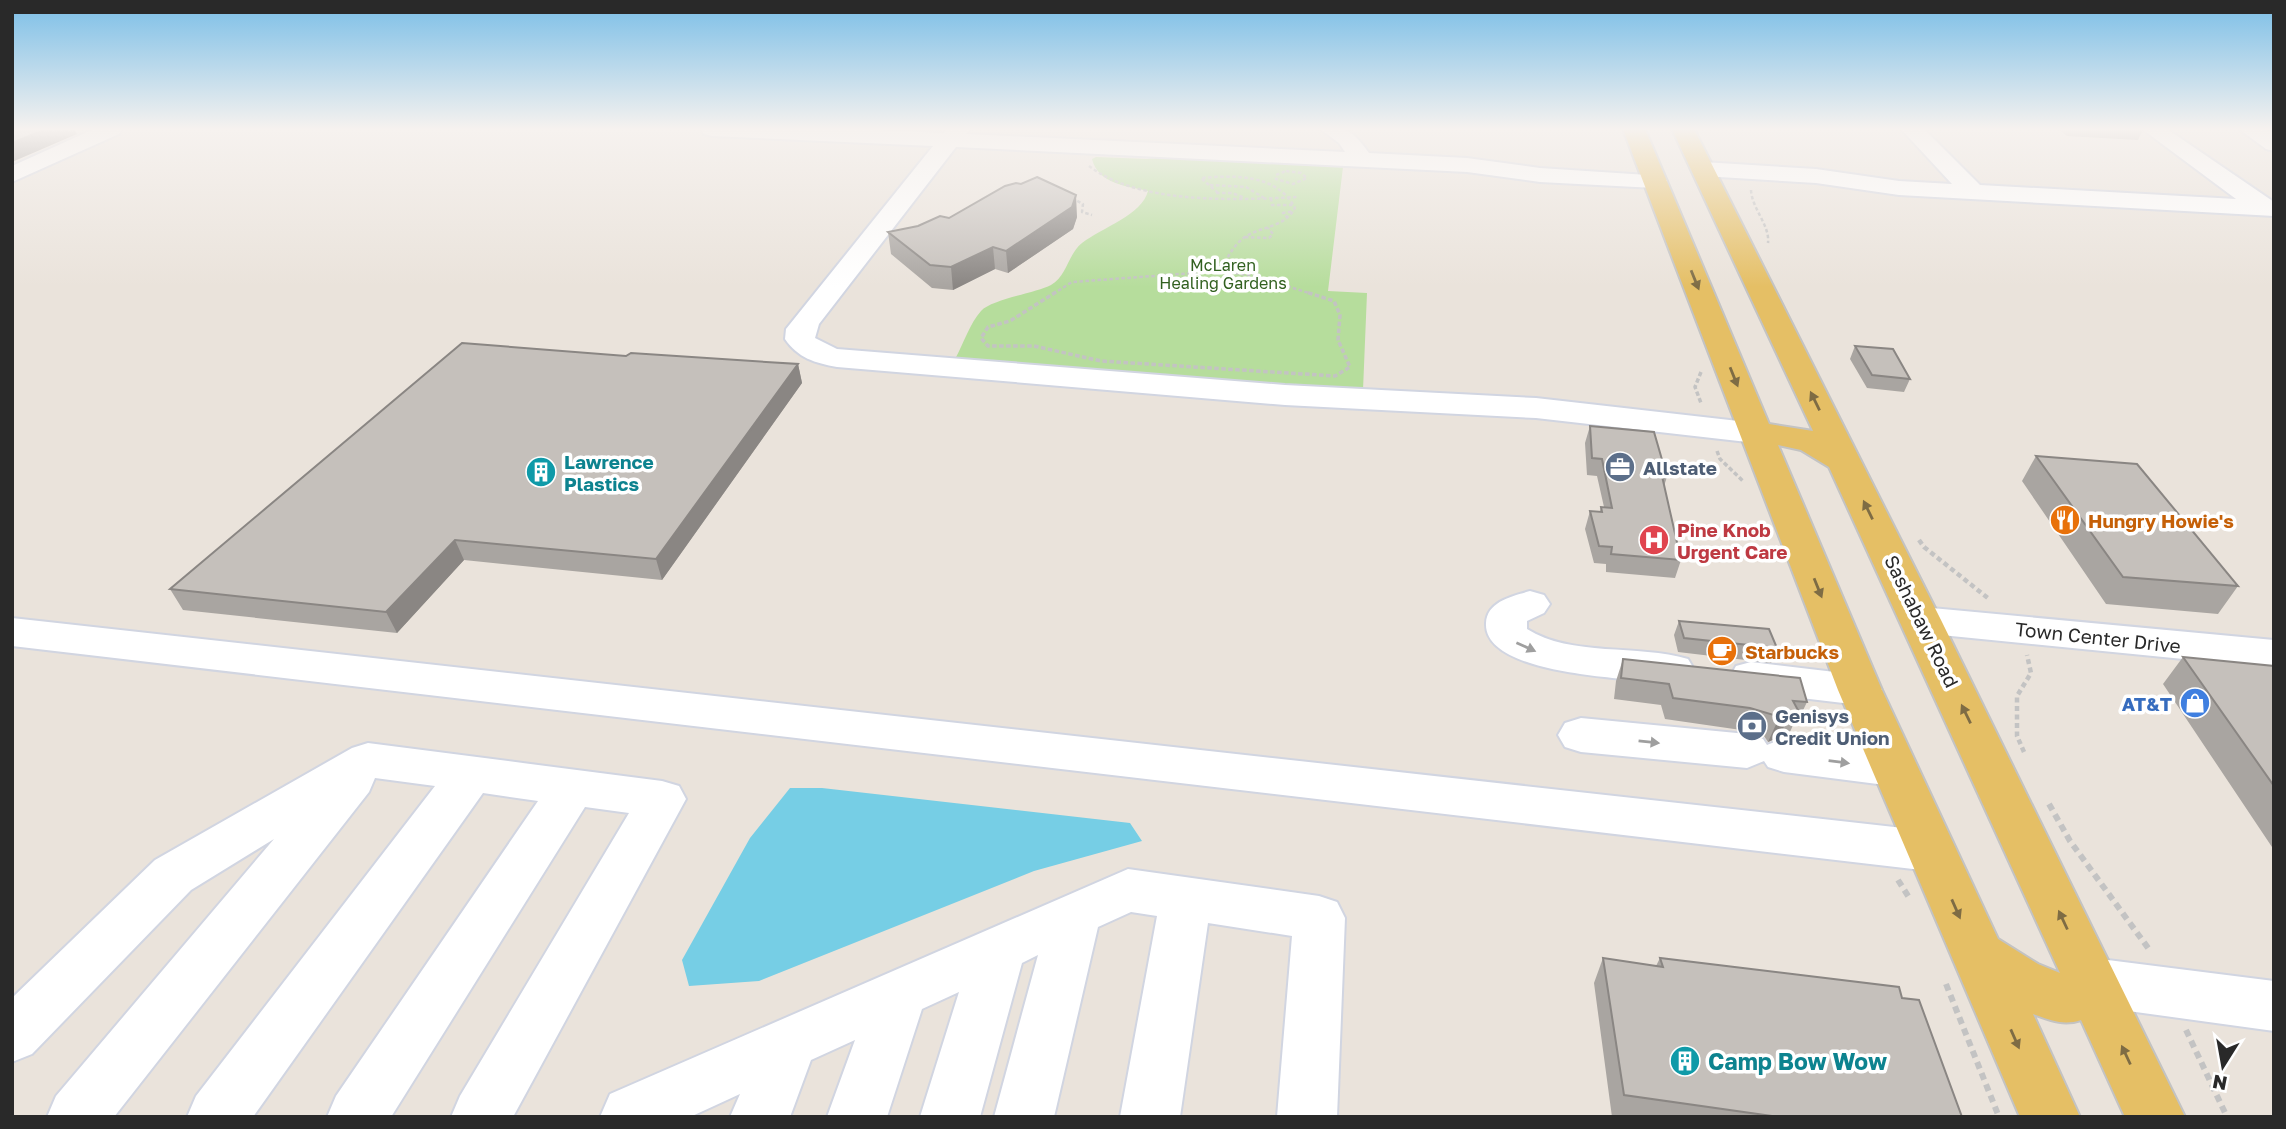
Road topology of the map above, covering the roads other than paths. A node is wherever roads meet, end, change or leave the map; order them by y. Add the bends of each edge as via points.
1 (916, 182) edge
2 (1655, 182) edge
3 (1709, 182) edge
4 (1749, 182) edge
5 (1963, 182) edge
6 (2228, 182) edge
7 (1973, 192) junction
8 (2270, 211) edge
9 (1708, 313) junction
10 (1784, 337) junction
11 (1756, 432) junction
12 (1845, 462) junction
13 (1530, 604) dead end
14 (1921, 620) junction
15 (12, 632) edge
16 (2274, 654) edge
17 (1860, 690) junction
18 (1581, 735) dead end
19 (368, 760) junction
20 (1893, 768) junction
21 (471, 774) junction
22 (573, 787) junction
23 (1930, 851) junction
24 (1186, 898) junction
25 (1075, 914) junction
26 (999, 948) junction
27 (1977, 954) junction
28 (2092, 982) junction
29 (900, 993) junction
30 (2274, 1006) edge
31 (12, 1035) edge
32 (790, 1042) junction
33 (77, 1117) edge
34 (217, 1117) edge
35 (357, 1117) edge
36 (481, 1117) edge
37 (630, 1117) edge
38 (760, 1117) edge
39 (856, 1117) edge
40 (950, 1117) edge
41 (1024, 1117) edge
42 (1150, 1117) edge
43 (1307, 1117) edge
44 (2050, 1117) edge
45 (2155, 1117) edge

1 - 11 street via 807,320 800,339 806,347 837,358 1285,395 1536,408
2 -> 9 main road
3 - 10 main road, Sashabaw Road
4 - 7 street via 1831,191 1899,187
5 - 7 street
6 - 8 street
7 - 8 street
9 - 10 main road via 1742,337
9 -> 11 main road
12 -> 10 main road, Sashabaw Road
11 - 12 main road via 1805,438
11 -> 17 main road
14 -> 12 main road, Sashabaw Road
13 -> 17 street via 1512,610 1506,631 1524,648 1546,655
14 - 16 street, Town Center Drive
28 -> 14 main road, Sashabaw Road
15 - 23 street
17 - 20 main road
18 -> 20 street
19 - 21 street
19 - 31 street via 173,875
19 - 33 street
20 - 23 main road
21 - 22 street
21 - 34 street
22 - 35 street
22 - 36 street via 662,799
23 -> 27 main road
24 - 25 street via 1128,890
24 - 42 street
24 - 43 street via 1319,918
25 - 26 street
25 - 41 street
26 - 29 street
26 - 40 street
27 - 28 main road via 2031,990 2053,997 2079,997 2088,992
27 -> 44 main road
28 - 30 street
45 -> 28 main road, Sashabaw Road
29 - 32 street
29 - 39 street
32 - 37 street
32 - 38 street

